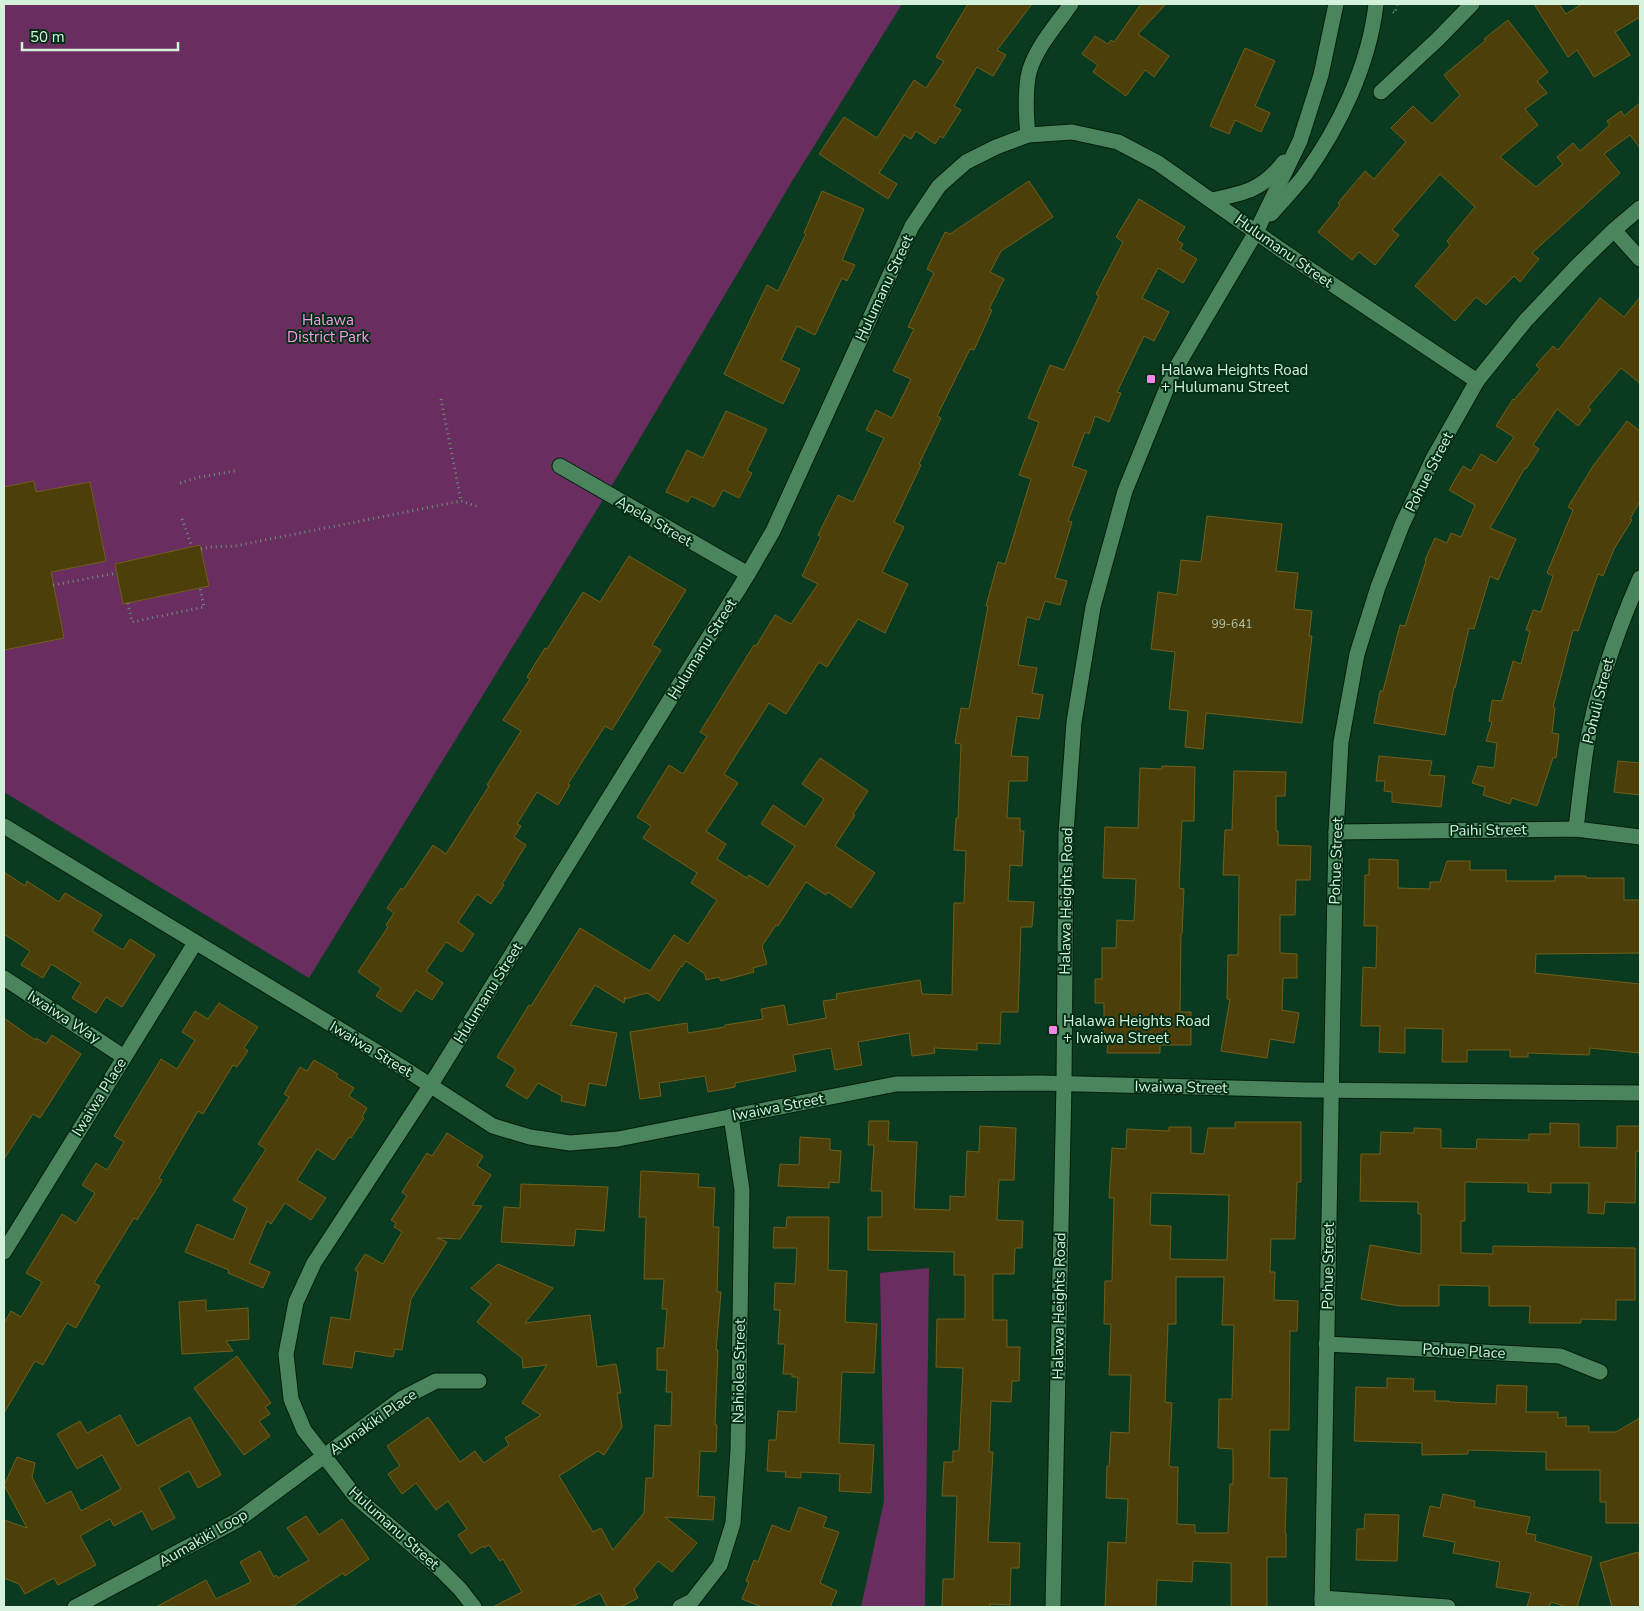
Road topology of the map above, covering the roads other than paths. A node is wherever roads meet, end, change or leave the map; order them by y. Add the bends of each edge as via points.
1 (1071, 4) edge
2 (1336, 4) edge
3 (1376, 4) edge
4 (1472, 4) edge
5 (1381, 92) dead end
6 (1028, 135) junction
7 (1300, 141) junction
8 (1212, 200) junction
9 (1640, 208) edge
10 (1614, 230) junction
11 (1256, 232) junction
12 (1640, 259) edge
13 (1477, 381) junction
14 (560, 466) dead end
15 (748, 574) junction
16 (1640, 578) edge
17 (4, 826) edge
18 (1576, 829) junction
19 (1336, 832) junction
20 (1640, 837) edge
21 (195, 943) junction
22 (4, 978) edge
23 (124, 1056) junction
24 (1064, 1084) junction
25 (430, 1086) junction
26 (1331, 1090) junction
27 (1640, 1093) edge
28 (731, 1116) junction
29 (4, 1252) edge
30 (1326, 1344) junction
31 (1600, 1372) dead end
32 (479, 1381) dead end
33 (324, 1456) junction
34 (1322, 1603) edge
35 (75, 1607) edge
36 (474, 1607) edge
37 (680, 1607) edge
38 (1054, 1607) edge
39 (1448, 1607) edge

1 - 6 street via 1038,52 1028,75 1025,107
2 - 7 street via 1321,75
3 - 11 street via 1357,80 1338,120 1303,177
4 - 5 street
6 - 8 street, Hulumanu Street via 1072,132 1118,142 1158,163
6 - 15 street, Hulumanu Street via 966,162 939,186 912,226 773,531
7 - 8 street via 1274,175 1249,192
7 - 11 street
8 - 11 street, Hulumanu Street
9 - 10 street, Pohue Street
10 - 12 street
10 - 13 street, Pohue Street via 1526,320
11 - 13 street, Hulumanu Street
11 - 24 street, Halawa Heights Road via 1173,373 1125,492 1093,607 1074,722 1066,833
13 - 19 street, Pohue Street via 1433,459 1402,525 1366,625 1357,654 1341,742
14 - 15 street, Apela Street
15 - 25 street, Hulumanu Street
16 - 18 street, Pohuli Street via 1598,692 1586,749
17 - 21 street, Iwaiwa Street
18 - 19 street, Paihi Street
18 - 20 street, Paihi Street
19 - 26 street, Pohue Street
21 - 23 street, Iwaiwa Place
21 - 25 street, Iwaiwa Street
22 - 23 street, Iwaiwa Way
23 - 29 street, Iwaiwa Place
24 - 26 street, Iwaiwa Street
24 - 28 street, Iwaiwa Street via 896,1084
24 - 38 street, Halawa Heights Road
25 - 28 street, Iwaiwa Street via 493,1126 530,1137 570,1143 618,1139
25 - 33 street, Hulumanu Street via 314,1264 296,1302 286,1354 291,1398 304,1430
26 - 27 street, Iwaiwa Street
26 - 30 street, Pohue Street
28 - 37 street, Nahiolea Street via 742,1190 738,1450 733,1523 720,1565 692,1601
30 - 31 street, Pohue Place via 1560,1356
30 - 34 street, Pohue Street
32 - 33 street, Aumakiki Place via 436,1380 401,1399
33 - 35 street, Aumakiki Loop via 238,1520
33 - 36 street, Hulumanu Street via 355,1496 441,1570
34 - 39 street

